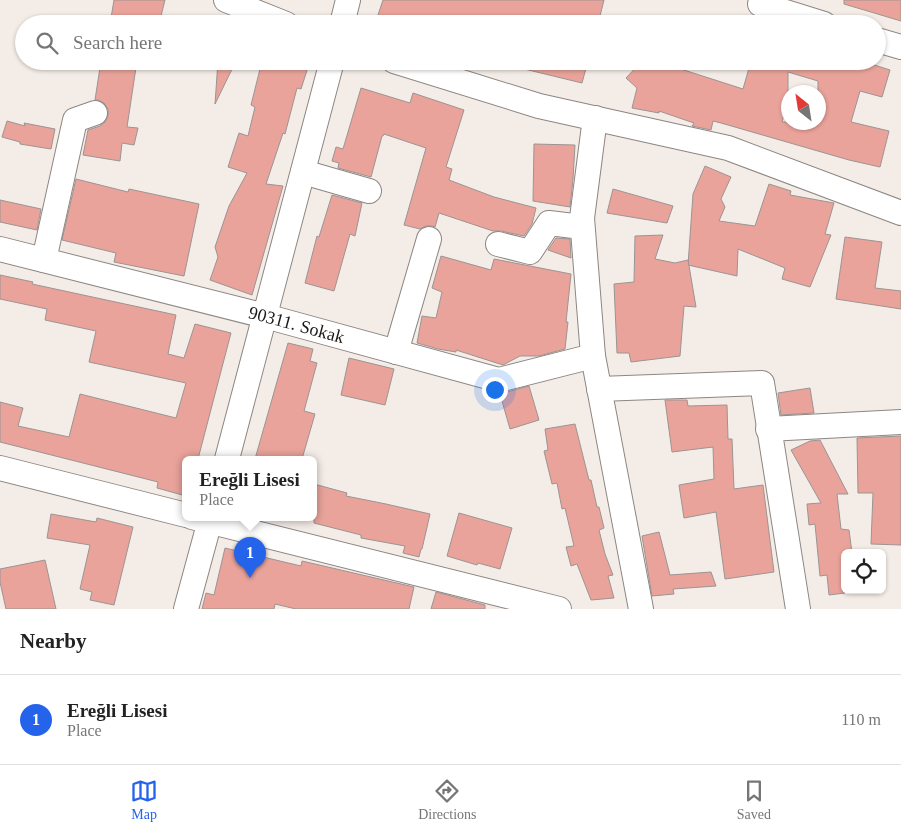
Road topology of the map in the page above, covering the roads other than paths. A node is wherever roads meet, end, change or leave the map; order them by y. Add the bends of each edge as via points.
1 (226, 0) edge
2 (348, 0) edge
3 (760, 4) dead end
4 (264, 15) edge
5 (344, 15) edge
6 (795, 15) edge
7 (886, 43) edge
8 (901, 47) edge
9 (330, 70) edge
10 (423, 70) edge
11 (95, 113) dead end
12 (595, 118) junction
13 (303, 172) junction
14 (369, 191) dead end
15 (901, 213) edge
16 (582, 227) junction
17 (429, 239) dead end
18 (498, 244) dead end
19 (0, 249) edge
20 (44, 260) junction
21 (265, 316) junction
22 (396, 352) junction
23 (593, 356) junction
24 (599, 389) junction
25 (901, 422) edge
26 (768, 430) junction
27 (228, 456) edge
28 (0, 468) edge
29 (182, 514) edge
30 (204, 521) edge
31 (217, 521) edge
32 (186, 609) edge
33 (559, 609) edge
34 (641, 609) edge
35 (798, 609) edge

1 - 4 street
2 - 5 street
3 - 6 street
7 - 8 street
9 - 13 street
10 - 12 street via 539,106
11 - 20 street via 75,120
12 - 15 street via 728,148
12 - 16 street
13 - 14 street
13 - 21 street
16 - 18 street via 549,223 530,252
16 - 23 street
17 - 22 street
19 - 20 street, 90311. Sokak
20 - 21 street, 90311. Sokak
21 - 22 street, 90311. Sokak
21 - 27 street
22 - 23 street, 90311. Sokak via 499,380
23 - 24 street
24 - 26 street via 762,383
24 - 34 street
25 - 26 street
26 - 35 street
28 - 29 street
30 - 32 street
31 - 33 street

